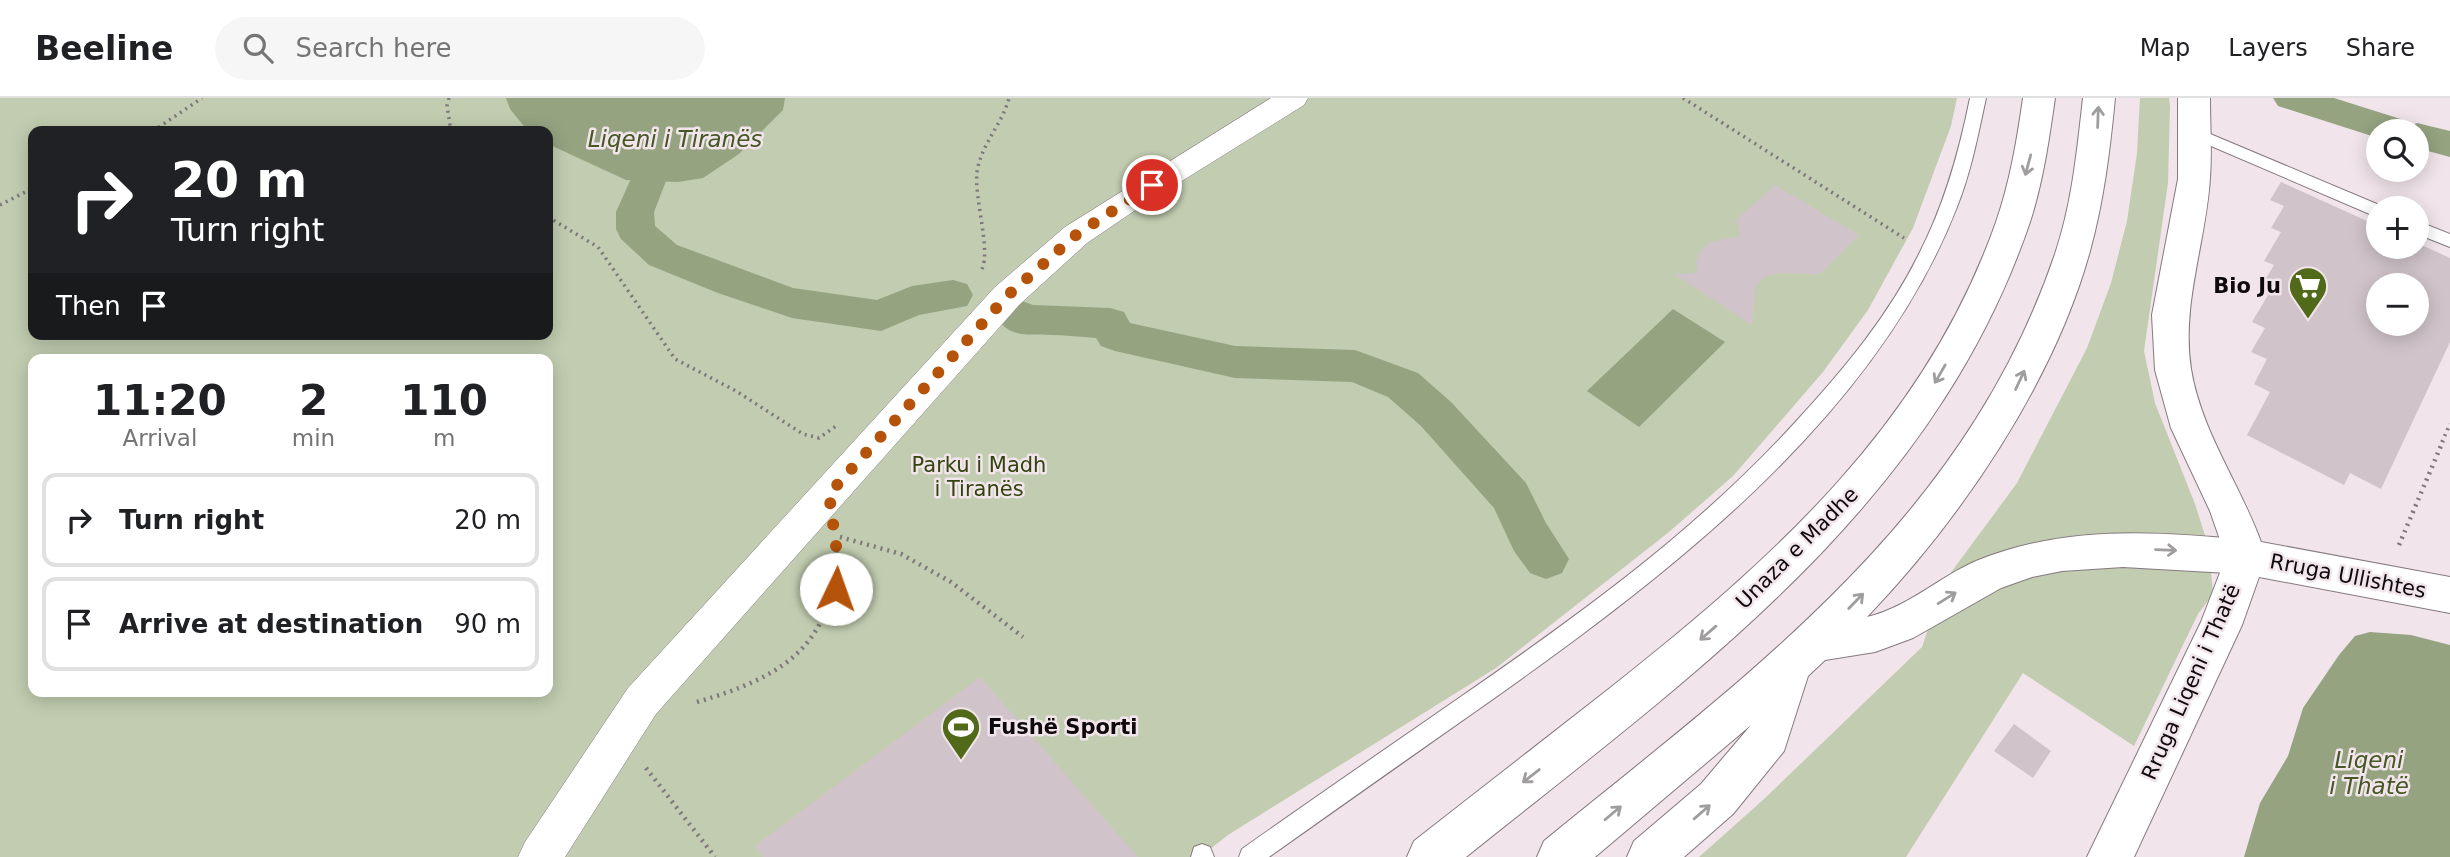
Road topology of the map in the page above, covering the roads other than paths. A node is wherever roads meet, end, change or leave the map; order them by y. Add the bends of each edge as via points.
1 (1293, 98) edge
2 (1978, 98) edge
3 (2039, 98) edge
4 (2099, 98) edge
5 (2194, 98) edge
6 (2196, 133) junction
7 (2366, 206) edge
8 (2429, 232) edge
9 (2450, 241) edge
10 (2246, 557) junction
11 (2450, 595) edge
12 (1802, 654) junction
13 (540, 857) edge
14 (1250, 857) edge
15 (1430, 857) edge
16 (1560, 857) edge
17 (1650, 857) edge
18 (2110, 857) edge

1 - 13 street via 1129,199 1076,235 1025,279 686,650 627,723
2 - 14 lane via 1954,199 1901,303 1800,433 1703,528 1606,607
3 -> 15 main road, Unaza e Madhe via 2036,134 1993,276 1933,386 1853,494 1812,539 1688,651
12 -> 4 main road via 1900,555 2018,386 2067,271 2085,207 2098,135
5 - 6 main road, Rruga Liqeni i Thatë
6 - 7 lane
6 - 10 main road, Rruga Liqeni i Thatë via 2188,225 2171,315 2173,370 2190,428 2230,511
8 - 9 lane
10 - 11 main road, Rruga Ullishtes
12 -> 10 main road, Rruga Ullishtes via 1883,631 2002,569 2053,557 2117,548
10 - 18 main road, Rruga Liqeni i Thatë via 2221,625
16 -> 12 main road
17 -> 12 main road via 1717,799 1769,737

